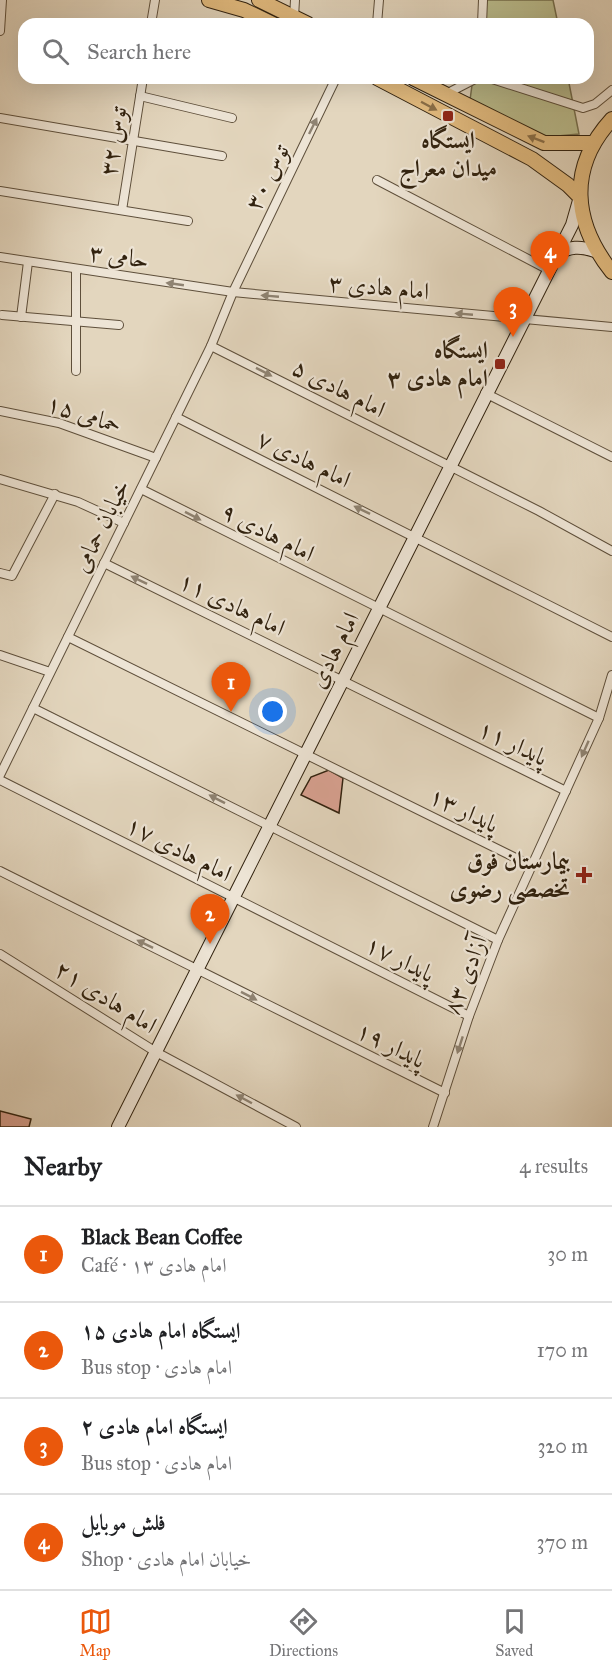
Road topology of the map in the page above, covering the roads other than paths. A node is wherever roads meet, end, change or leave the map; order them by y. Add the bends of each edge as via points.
1 (2, 0) edge
2 (155, 0) edge
3 (209, 0) edge
4 (259, 0) edge
5 (295, 0) edge
6 (380, 0) edge
7 (483, 0) edge
8 (294, 17) joint
9 (152, 18) edge
10 (261, 18) edge
11 (378, 18) edge
12 (482, 18) edge
13 (0, 31) edge
14 (142, 84) edge
15 (333, 84) edge
16 (388, 84) edge
17 (426, 84) edge
18 (465, 84) edge
19 (508, 84) edge
20 (612, 90) edge
21 (446, 94) junction
22 (140, 96) junction
23 (0, 118) edge
24 (232, 118) dead end
25 (612, 119) edge
26 (133, 141) junction
27 (593, 143) junction
28 (222, 156) dead end
29 (377, 180) dead end
30 (0, 191) edge
31 (580, 197) junction
32 (122, 210) junction
33 (188, 221) dead end
34 (595, 251) junction
35 (0, 257) edge
36 (28, 262) junction
37 (550, 264) junction
38 (76, 270) junction
39 (612, 272) edge
40 (233, 292) junction
41 (2, 315) dead end
42 (21, 317) junction
43 (522, 320) junction
44 (78, 321) junction
45 (119, 325) dead end
46 (612, 327) edge
47 (212, 346) junction
48 (76, 371) dead end
49 (485, 393) junction
50 (0, 411) edge
51 (176, 417) junction
52 (612, 457) edge
53 (156, 458) junction
54 (450, 465) junction
55 (0, 479) edge
56 (141, 489) junction
57 (55, 494) junction
58 (124, 523) junction
59 (414, 536) junction
60 (612, 551) edge
61 (104, 563) junction
62 (0, 573) edge
63 (377, 609) junction
64 (68, 637) junction
65 (612, 637) edge
66 (0, 655) edge
67 (50, 672) junction
68 (612, 675) edge
69 (342, 680) junction
70 (33, 708) junction
71 (598, 718) junction
72 (443, 730) joint
73 (305, 753) junction
74 (0, 775) edge
75 (0, 780) edge
76 (566, 791) junction
77 (269, 825) junction
78 (532, 866) junction
79 (0, 871) edge
80 (233, 898) junction
81 (498, 940) junction
82 (0, 954) edge
83 (345, 954) joint
84 (197, 970) junction
85 (469, 1016) junction
86 (156, 1052) junction
87 (444, 1094) junction
88 (118, 1127) edge
89 (296, 1127) edge
90 (434, 1127) edge

1 - 13 street
2 - 9 street
3 - 10 main road
4 - 8 main road
5 - 8 street
6 - 11 street
7 - 12 street
14 - 22 street, توس ۳۲
40 -> 15 street, توس ۳۰
16 -> 31 main road via 532,159
17 - 21 main road
18 - 21 street
19 - 20 street via 583,108
27 -> 21 main road via 544,143
22 - 24 street
22 - 26 street, توس ۳۲
23 - 26 street
25 - 27 main road
26 - 28 street
26 - 32 street, توس ۳۲
27 - 31 main road via 583,170
29 - 37 street
30 - 32 street
31 - 34 main road via 584,225
31 - 37 main road, امام هادی via 572,225
32 - 33 street
34 - 37 main road via 580,246 565,249
34 - 39 main road
35 - 36 street, حامی ۳
36 - 38 street, حامی ۳
36 - 42 street
37 - 43 main road, امام هادی
40 -> 38 street, حامی ۳
38 - 44 street
43 -> 40 street, امام هادی ۳
40 - 47 street, خیابان حمامی
41 - 42 street
42 - 44 street
43 - 46 street, امام هادی ۳
43 - 49 main road, امام هادی
44 - 45 street
44 - 48 street
47 - 51 street, خیابان حمامی
47 -> 54 street, امام هادی ۵
49 - 52 street
49 - 54 main road, امام هادی
50 - 53 street, حمامی ۱۵ via 59,423
51 - 53 street, خیابان حمامی
59 -> 51 street, امام هادی ۷
53 - 56 street, خیابان حمامی
54 - 59 main road, امام هادی
54 - 60 street, امام هادی ۵
55 - 57 street
56 - 58 street, خیابان حمامی
56 -> 63 street, امام هادی ۹
57 - 58 street
57 - 62 street via 12,576
58 - 61 street, خیابان حمامی
59 - 63 main road, امام هادی
59 - 65 street, امام هادی ۷
61 - 64 street, خیابان حمامی
69 -> 61 street, امام هادی ۱۱
63 - 69 main road, امام هادی
63 - 71 street, امام هادی ۹
64 - 67 street, خیابان حمامی
64 - 73 street, پایدار ۱۳
66 - 67 street
67 - 70 street, خیابان حمامی
68 - 71 street, آزادی ۸۳
69 - 72 street, امام هادی ۱۱
69 - 73 main road, امام هادی
70 - 74 street, خیابان حمامی
77 -> 70 street
71 -> 76 street, آزادی ۸۳
72 - 76 street, پایدار ۱۱
73 - 77 main road, امام هادی
73 - 78 street, پایدار ۱۳
75 - 80 street, امام هادی ۱۷
76 - 78 street, آزادی ۸۳
77 - 80 main road, امام هادی
77 - 81 street
78 - 81 street, آزادی ۸۳
84 -> 79 street, پایدار ۱۹
80 - 83 street, امام هادی ۱۷
80 - 84 main road, امام هادی
81 - 85 street, آزادی ۸۳
82 - 86 street, امام هادی ۲۱
83 - 85 street, پایدار ۱۷
84 - 86 main road, امام هادی
84 -> 87 street, پایدار ۱۹
85 -> 87 street, آزادی ۸۳
86 - 88 main road, امام هادی
89 -> 86 street, امام هادی ۲۱
87 - 90 street, آزادی ۸۳

